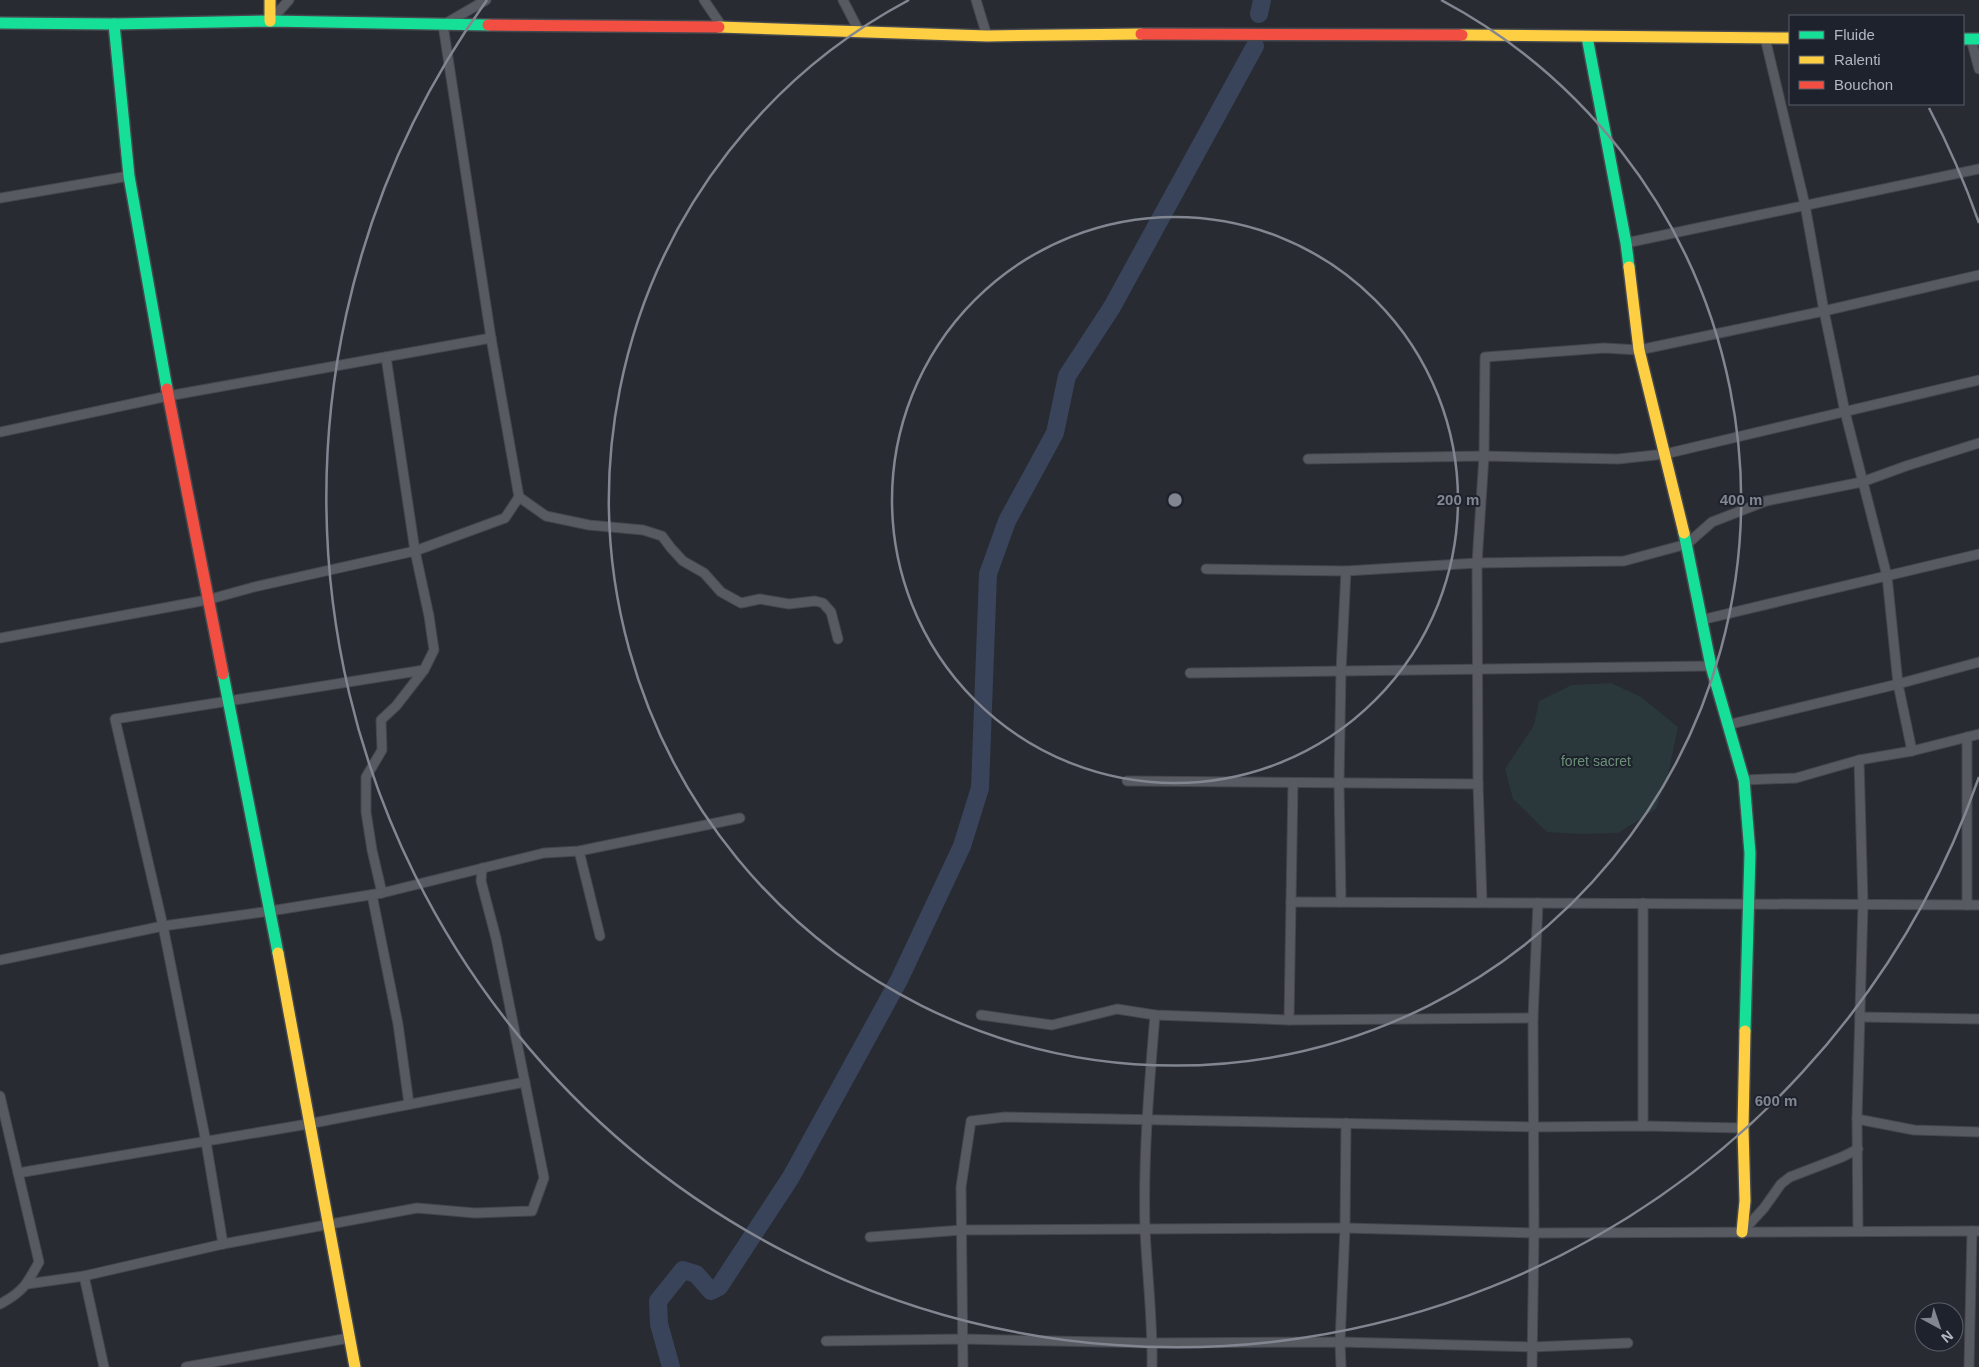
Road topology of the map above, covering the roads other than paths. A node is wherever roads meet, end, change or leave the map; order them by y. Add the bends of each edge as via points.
1 (270, 0) edge
2 (289, 0) edge
3 (486, 0) edge
4 (704, 0) edge
5 (843, 0) edge
6 (976, 0) edge
7 (474, 3) edge
8 (270, 21) junction
9 (0, 23) edge
10 (114, 24) junction
11 (442, 26) junction
12 (722, 28) junction
13 (859, 31) junction
14 (987, 36) junction
15 (1587, 37) junction
16 (1765, 38) junction
17 (1789, 38) edge
18 (1971, 39) edge
19 (1979, 69) edge
20 (1979, 169) edge
21 (130, 176) junction
22 (0, 198) edge
23 (1805, 205) junction
24 (1626, 242) junction
25 (1979, 275) edge
26 (1824, 311) junction
27 (491, 338) junction
28 (1639, 350) junction
29 (386, 357) junction
30 (1979, 380) edge
31 (168, 396) junction
32 (1845, 412) junction
33 (0, 432) edge
34 (1979, 444) edge
35 (1665, 454) junction
36 (1484, 456) junction
37 (1308, 459) dead end
38 (1862, 482) junction
39 (519, 497) junction
40 (1687, 544) junction
41 (415, 551) junction
42 (1979, 554) edge
43 (1477, 563) junction
44 (1206, 569) dead end
45 (1346, 571) junction
46 (1887, 576) junction
47 (207, 600) junction
48 (1701, 620) junction
49 (0, 638) edge
50 (838, 639) dead end
51 (1979, 662) edge
52 (1711, 666) junction
53 (424, 670) junction
54 (1478, 670) junction
55 (1341, 671) junction
56 (1190, 673) dead end
57 (1898, 684) junction
58 (229, 700) junction
59 (1726, 725) junction
60 (1979, 734) edge
61 (1967, 737) junction
62 (1912, 751) junction
63 (1859, 760) junction
64 (1744, 780) junction
65 (1127, 781) dead end
66 (1293, 783) junction
67 (1339, 783) junction
68 (1478, 784) junction
69 (740, 818) dead end
70 (579, 851) junction
71 (482, 868) junction
72 (382, 893) junction
73 (372, 895) junction
74 (1291, 902) junction
75 (1341, 902) junction
76 (1482, 902) junction
77 (1538, 903) junction
78 (1643, 903) junction
79 (1748, 904) junction
80 (1863, 904) junction
81 (1967, 905) junction
82 (1979, 905) edge
83 (270, 911) junction
84 (163, 926) junction
85 (600, 936) dead end
86 (0, 960) edge
87 (1155, 1015) junction
88 (981, 1016) dead end
89 (1860, 1017) junction
90 (1533, 1018) junction
91 (1979, 1019) edge
92 (1288, 1020) junction
93 (525, 1082) junction
94 (0, 1096) edge
95 (408, 1104) junction
96 (1857, 1119) junction
97 (1146, 1120) junction
98 (1346, 1123) junction
99 (308, 1124) junction
100 (1643, 1126) junction
101 (1533, 1127) junction
102 (1743, 1128) junction
103 (1979, 1132) edge
104 (206, 1142) junction
105 (1858, 1149) junction
106 (18, 1172) junction
107 (327, 1225) junction
108 (1345, 1228) junction
109 (1145, 1229) junction
110 (962, 1230) junction
111 (1858, 1231) junction
112 (1976, 1231) edge
113 (1742, 1232) junction
114 (1534, 1233) junction
115 (870, 1237) dead end
116 (223, 1244) junction
117 (84, 1276) junction
118 (27, 1284) junction
119 (0, 1304) edge
120 (349, 1338) junction
121 (962, 1339) junction
122 (826, 1342) dead end
123 (1340, 1342) junction
124 (1153, 1343) junction
125 (1628, 1343) dead end
126 (1532, 1347) junction
127 (104, 1367) edge
128 (186, 1367) edge
129 (355, 1367) edge
130 (963, 1367) edge
131 (1152, 1367) edge
132 (1341, 1367) edge
133 (1532, 1367) edge
134 (1969, 1367) edge

1 - 8 street
2 - 8 street
3 - 7 street
4 - 12 street
5 - 13 street
6 - 14 street
7 - 11 street
8 - 10 street
8 - 11 street
9 - 10 street
10 - 21 street
11 - 12 street
11 - 27 street
12 - 13 street
13 - 14 street
14 - 15 street via 1205,33
15 - 16 street
15 - 24 street
16 - 17 street
16 - 23 street
18 - 19 street
20 - 23 street
21 - 22 street
21 - 31 street
23 - 24 street
23 - 26 street
24 - 28 street
25 - 26 street
26 - 28 street
26 - 32 street
27 - 29 street
27 - 39 street
28 - 35 street
28 - 36 street via 1604,348 1485,357
29 - 31 street
29 - 41 street
30 - 32 street
31 - 33 street
31 - 47 street
32 - 35 street
32 - 38 street
34 - 38 street
35 - 36 street via 1618,459
35 - 40 street
36 - 37 street
36 - 43 street
38 - 40 street via 1766,501 1712,522
38 - 46 street
39 - 41 street via 505,518
39 - 50 street via 546,516 643,530 662,536 670,548 704,573 721,592 741,602 760,599 788,604 823,603 831,612
40 - 43 street via 1624,561
40 - 48 street
41 - 47 street
41 - 53 street via 434,650
42 - 46 street
43 - 45 street
43 - 54 street
44 - 45 street
45 - 55 street
46 - 48 street
46 - 57 street
47 - 49 street
47 - 58 street
48 - 52 street
51 - 57 street
52 - 54 street
52 - 59 street
53 - 58 street
53 - 72 street via 381,720 382,750 366,777 366,812
54 - 55 street
54 - 68 street
55 - 56 street
55 - 67 street
57 - 59 street
57 - 62 street
58 - 83 street
58 - 84 street via 115,719
59 - 64 street
60 - 61 street
61 - 62 street
61 - 81 street
62 - 63 street
63 - 64 street via 1796,778
63 - 80 street
64 - 79 street via 1750,853
65 - 66 street
66 - 67 street
66 - 74 street
67 - 68 street
67 - 75 street
68 - 76 street
69 - 70 street
70 - 71 street via 544,853
70 - 85 street
71 - 72 street
71 - 93 street via 481,881
72 - 73 street
73 - 83 street
73 - 95 street via 398,1024
74 - 75 street
74 - 92 street
75 - 76 street
76 - 77 street
77 - 78 street
77 - 90 street
78 - 79 street
78 - 100 street
79 - 80 street
79 - 102 street
80 - 81 street
80 - 89 street
81 - 82 street
83 - 84 street
83 - 99 street
84 - 86 street
84 - 104 street
87 - 88 street via 1117,1009 1052,1026
87 - 92 street
87 - 97 street
89 - 91 street
89 - 96 street
90 - 92 street
90 - 101 street
93 - 95 street
93 - 107 street via 544,1178 532,1210 475,1213 417,1208
94 - 106 street
95 - 99 street
96 - 103 street via 1914,1130
96 - 105 street
97 - 98 street
97 - 109 street
97 - 110 street via 1005,1117 970,1121 961,1187
98 - 101 street
98 - 108 street
99 - 104 street
99 - 107 street
100 - 101 street
100 - 102 street
101 - 114 street
102 - 113 street via 1745,1200
104 - 106 street
104 - 116 street
105 - 111 street
105 - 113 street via 1790,1177
106 - 118 street via 39,1262
107 - 116 street
107 - 120 street
108 - 109 street
108 - 114 street
108 - 123 street
109 - 110 street
109 - 124 street
110 - 115 street
110 - 121 street
111 - 112 street
111 - 113 street
112 - 134 street
113 - 114 street
114 - 126 street
116 - 117 street
117 - 118 street
117 - 127 street
118 - 119 street via 17,1295
120 - 128 street
120 - 129 street
121 - 122 street
121 - 124 street
121 - 130 street
123 - 124 street
123 - 126 street
123 - 132 street
124 - 131 street
125 - 126 street
126 - 133 street

